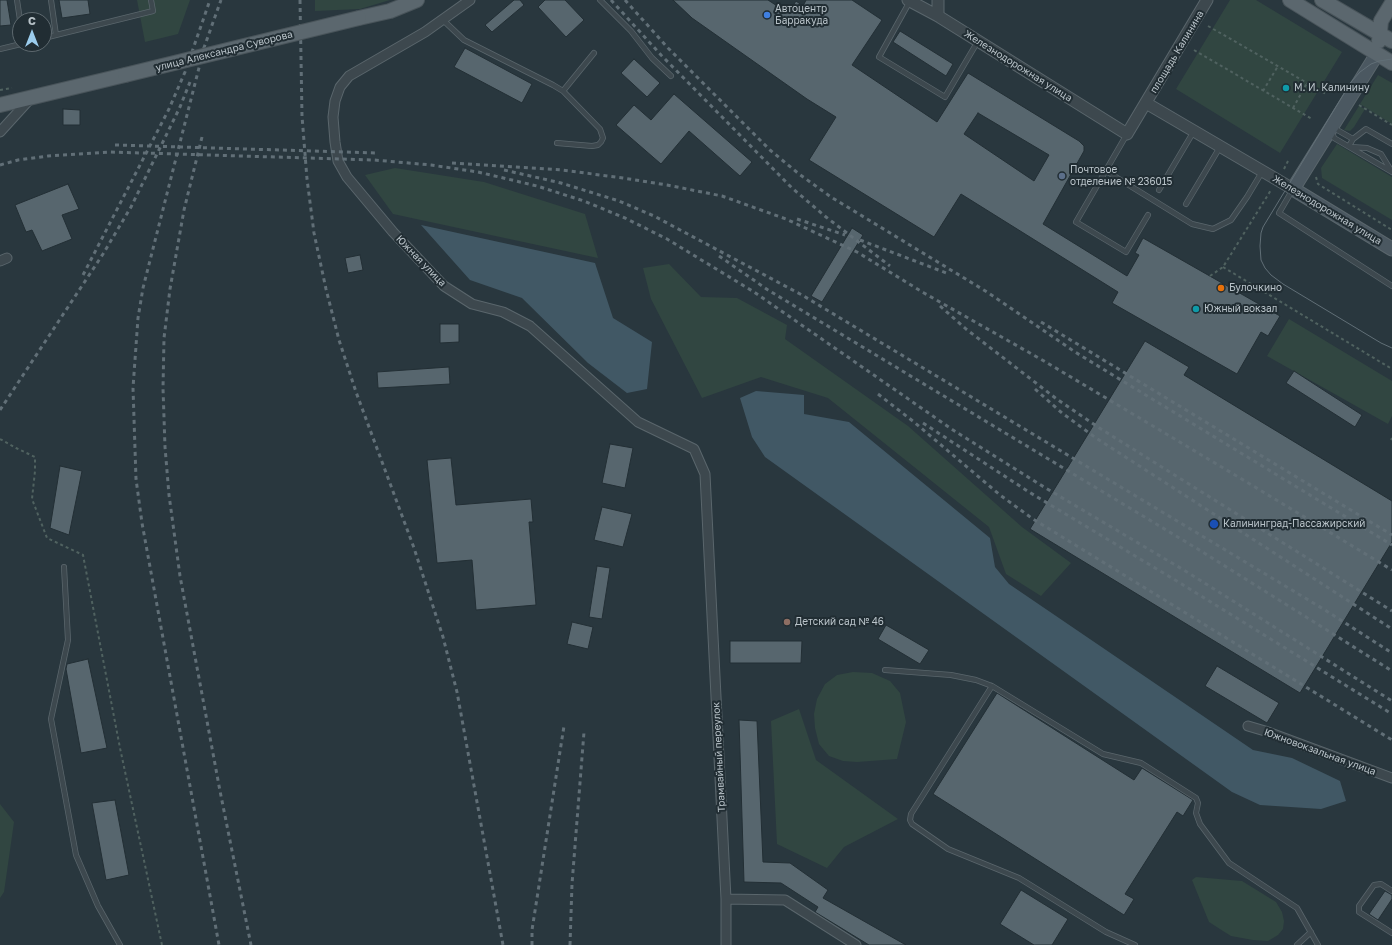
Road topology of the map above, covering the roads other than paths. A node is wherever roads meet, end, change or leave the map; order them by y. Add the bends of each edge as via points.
1 (17, 0) edge
2 (51, 0) edge
3 (151, 0) edge
4 (417, 0) edge
5 (470, 0) edge
6 (600, 0) edge
7 (909, 0) edge
8 (938, 0) edge
9 (1207, 0) edge
10 (1290, 0) edge
11 (1322, 0) edge
12 (1392, 3) edge
13 (19, 12) edge
14 (938, 16) junction
15 (443, 20) junction
16 (1379, 34) junction
17 (56, 35) junction
18 (52, 36) edge
19 (978, 41) junction
20 (1392, 41) edge
21 (1392, 45) edge
22 (12, 46) edge
23 (0, 49) edge
24 (594, 53) dead end
25 (1377, 54) junction
26 (1392, 63) edge
27 (672, 76) dead end
28 (563, 91) junction
29 (31, 98) junction
30 (1146, 103) junction
31 (0, 105) edge
32 (1332, 127) junction
33 (1194, 131) junction
34 (0, 132) edge
35 (1127, 134) junction
36 (1353, 139) junction
37 (557, 143) dead end
38 (1392, 144) edge
39 (1349, 146) junction
40 (1220, 147) junction
41 (1106, 171) junction
42 (1262, 172) junction
43 (1392, 172) edge
44 (1293, 189) junction
45 (1159, 190) dead end
46 (1186, 204) dead end
47 (1148, 215) dead end
48 (1392, 249) edge
49 (1392, 286) edge
50 (705, 474) joint
51 (64, 567) dead end
52 (885, 670) dead end
53 (992, 686) junction
54 (1248, 726) dead end
55 (1392, 778) edge
56 (1392, 891) edge
57 (726, 898) junction
58 (1311, 932) junction
59 (1392, 933) edge
60 (120, 945) edge
61 (726, 945) edge
62 (856, 945) edge
63 (1135, 945) edge
64 (1297, 945) edge
65 (1318, 945) edge

1 - 13 lane
2 - 17 lane
3 - 17 lane via 153,11
4 - 29 main road, улица Александра Суворова, bridge via 390,11
5 - 15 street, Южная улица
6 - 27 lane via 631,31 652,58
7 - 14 street, Железнодорожная улица
7 - 19 lane via 879,57 945,97
8 - 14 street
9 - 30 street, площадь Калинина
10 - 25 main road
11 - 16 main road
12 - 16 main road via 1381,21
14 - 19 street, Железнодорожная улица
15 - 28 lane via 464,40
15 - 50 street, Южная улица via 349,76 340,87 335,102 333,123 338,161 393,232 444,286 472,304 503,312 530,326 638,422 694,449
16 - 20 main road
16 - 25 main road
17 - 18 lane
19 - 35 street, Железнодорожная улица
21 - 25 main road
22 - 23 lane
24 - 28 lane
25 - 26 main road
25 - 32 main road
28 - 37 lane via 600,129 603,138 598,146
29 - 31 main road, улица Александра Суворова
29 - 34 street
30 - 33 street, Железнодорожная улица
30 - 35 street
32 - 36 lane
32 - 39 lane via 1334,138
32 - 44 main road
33 - 40 street, Железнодорожная улица
33 - 45 lane
35 - 41 lane
36 - 38 lane via 1366,129
36 - 39 lane
39 - 43 lane
39 - 43 lane via 1368,148 1381,154
40 - 42 street, Железнодорожная улица
40 - 46 lane
41 - 42 lane, Железнодорожная улица via 1192,224 1213,229 1231,220
41 - 47 lane via 1076,222 1126,252
42 - 44 street, Железнодорожная улица
44 - 48 main road, Железнодорожная улица
44 - 49 lane via 1279,213
50 - 57 street, Трамвайный переулок
51 - 60 lane via 68,640 51,719 76,855 98,906
52 - 53 lane via 951,675
53 - 58 lane via 1103,754 1140,763 1196,798 1196,813 1200,824 1229,863 1297,908
53 - 63 lane via 911,814 912,824 948,849 1018,878 1106,932
54 - 55 street, Южновокзальная улица
56 - 59 lane via 1381,884 1374,885 1359,906 1359,912
57 - 61 street, Трамвайный переулок
57 - 62 street via 786,900
58 - 64 lane
58 - 65 lane

